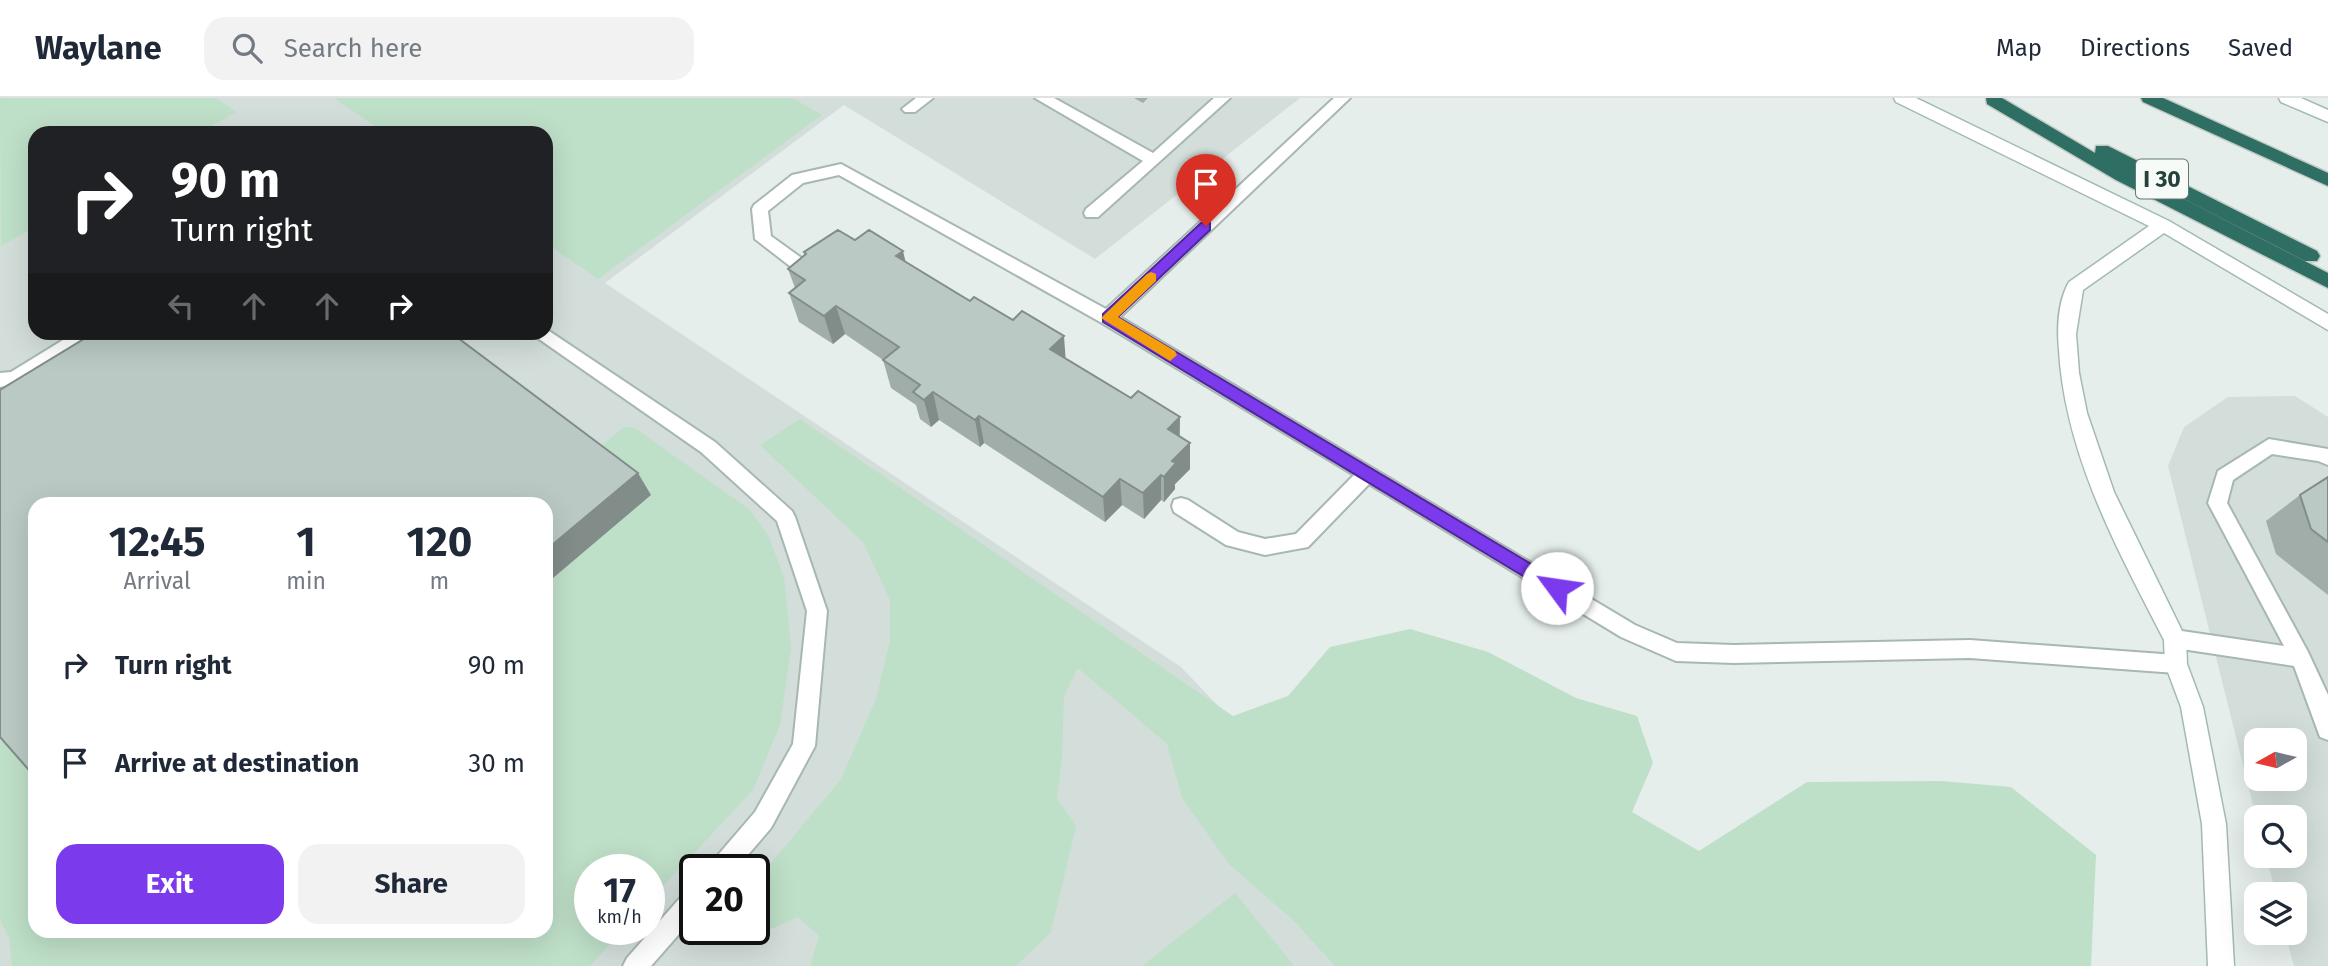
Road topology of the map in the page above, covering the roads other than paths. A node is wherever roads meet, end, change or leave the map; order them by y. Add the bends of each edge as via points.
1 (926, 98) edge
2 (1042, 98) edge
3 (1223, 98) edge
4 (1342, 98) edge
5 (1902, 98) edge
6 (2150, 98) edge
7 (2287, 98) edge
8 (1991, 99) edge
9 (911, 109) dead end
10 (2328, 117) edge
11 (1154, 160) junction
12 (2328, 180) edge
13 (1092, 213) dead end
14 (2163, 225) junction
15 (2328, 265) edge
16 (801, 266) edge
17 (2328, 281) edge
18 (1108, 318) junction
19 (2328, 323) edge
20 (77, 340) edge
21 (549, 340) edge
22 (0, 380) edge
23 (2328, 458) edge
24 (1367, 474) junction
25 (1181, 506) dead end
26 (2175, 639) junction
27 (2301, 658) junction
28 (2176, 664) junction
29 (2328, 730) edge
30 (734, 854) edge
31 (679, 916) edge
32 (635, 966) edge
33 (2221, 966) edge

1 - 9 lane
2 - 11 lane
3 - 11 lane
4 - 18 lane
5 - 14 street
6 - 12 highway
7 - 10 street
8 - 15 highway, I 30 via 2157,176
8 - 17 highway via 2122,176
11 - 13 lane
14 - 19 street
14 - 26 street via 2075,287 2067,333 2072,389 2093,467
16 - 18 lane via 763,239 760,209 798,179 841,169
18 - 24 lane
20 - 22 lane via 15,378
21 - 30 lane via 708,447 785,517 817,611 804,746 763,820
23 - 27 lane via 2269,446 2225,476 2217,503
24 - 25 lane via 1301,541 1265,547 1233,538
24 - 28 lane via 1628,631 1676,652 1970,649
26 - 27 lane
26 - 28 street
27 - 29 lane
28 - 33 street via 2192,707 2214,824
31 - 32 lane

